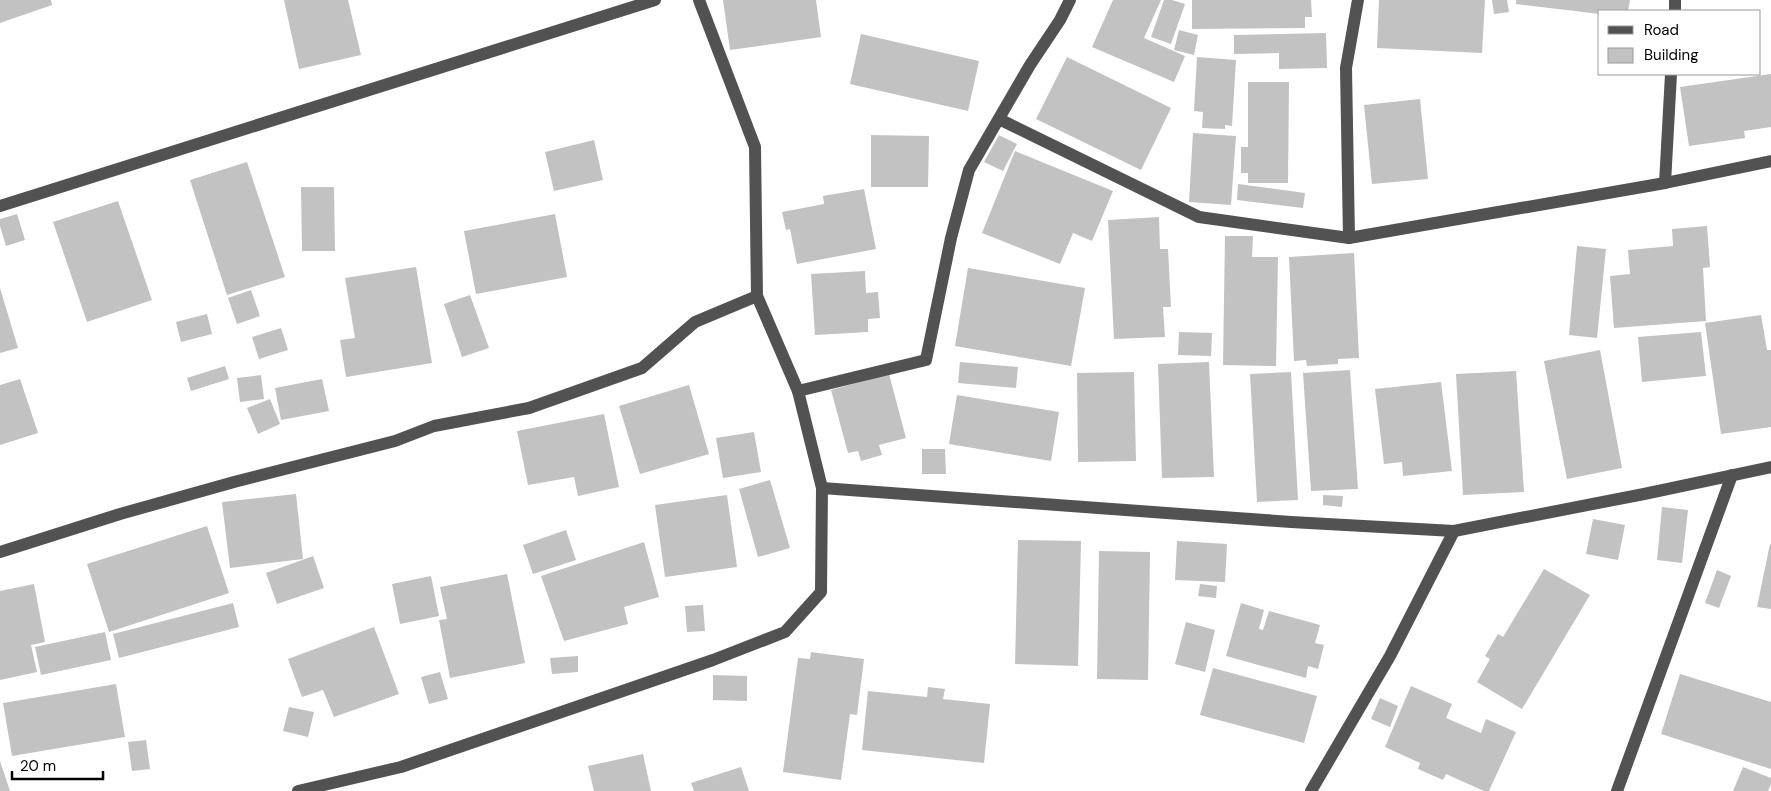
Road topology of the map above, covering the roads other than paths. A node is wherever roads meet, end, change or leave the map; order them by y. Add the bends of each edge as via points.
1 (655, 0) edge
2 (699, 0) edge
3 (1070, 0) edge
4 (1358, 0) edge
5 (1671, 75) edge
6 (999, 119) junction
7 (1771, 161) edge
8 (1665, 183) junction
9 (0, 206) edge
10 (1348, 238) junction
11 (757, 296) junction
12 (798, 391) junction
13 (1771, 466) edge
14 (1732, 475) junction
15 (822, 488) junction
16 (1454, 532) junction
17 (0, 552) edge
18 (298, 791) edge
19 (1311, 791) edge
20 (1617, 791) edge

1 - 9 street
2 - 11 street via 754,148
3 - 6 street
4 - 10 street via 1346,68
5 - 8 street
6 - 10 street via 1199,217
6 - 12 street via 969,170 951,238 926,360
7 - 8 street
8 - 10 street
11 - 12 street
11 - 17 street via 695,322 642,368 529,408 434,426 395,441 120,514
12 - 15 street
13 - 14 street
14 - 16 street
14 - 20 street
15 - 16 street
15 - 18 street via 821,592 785,632 713,660 401,767
16 - 19 street via 1390,656

